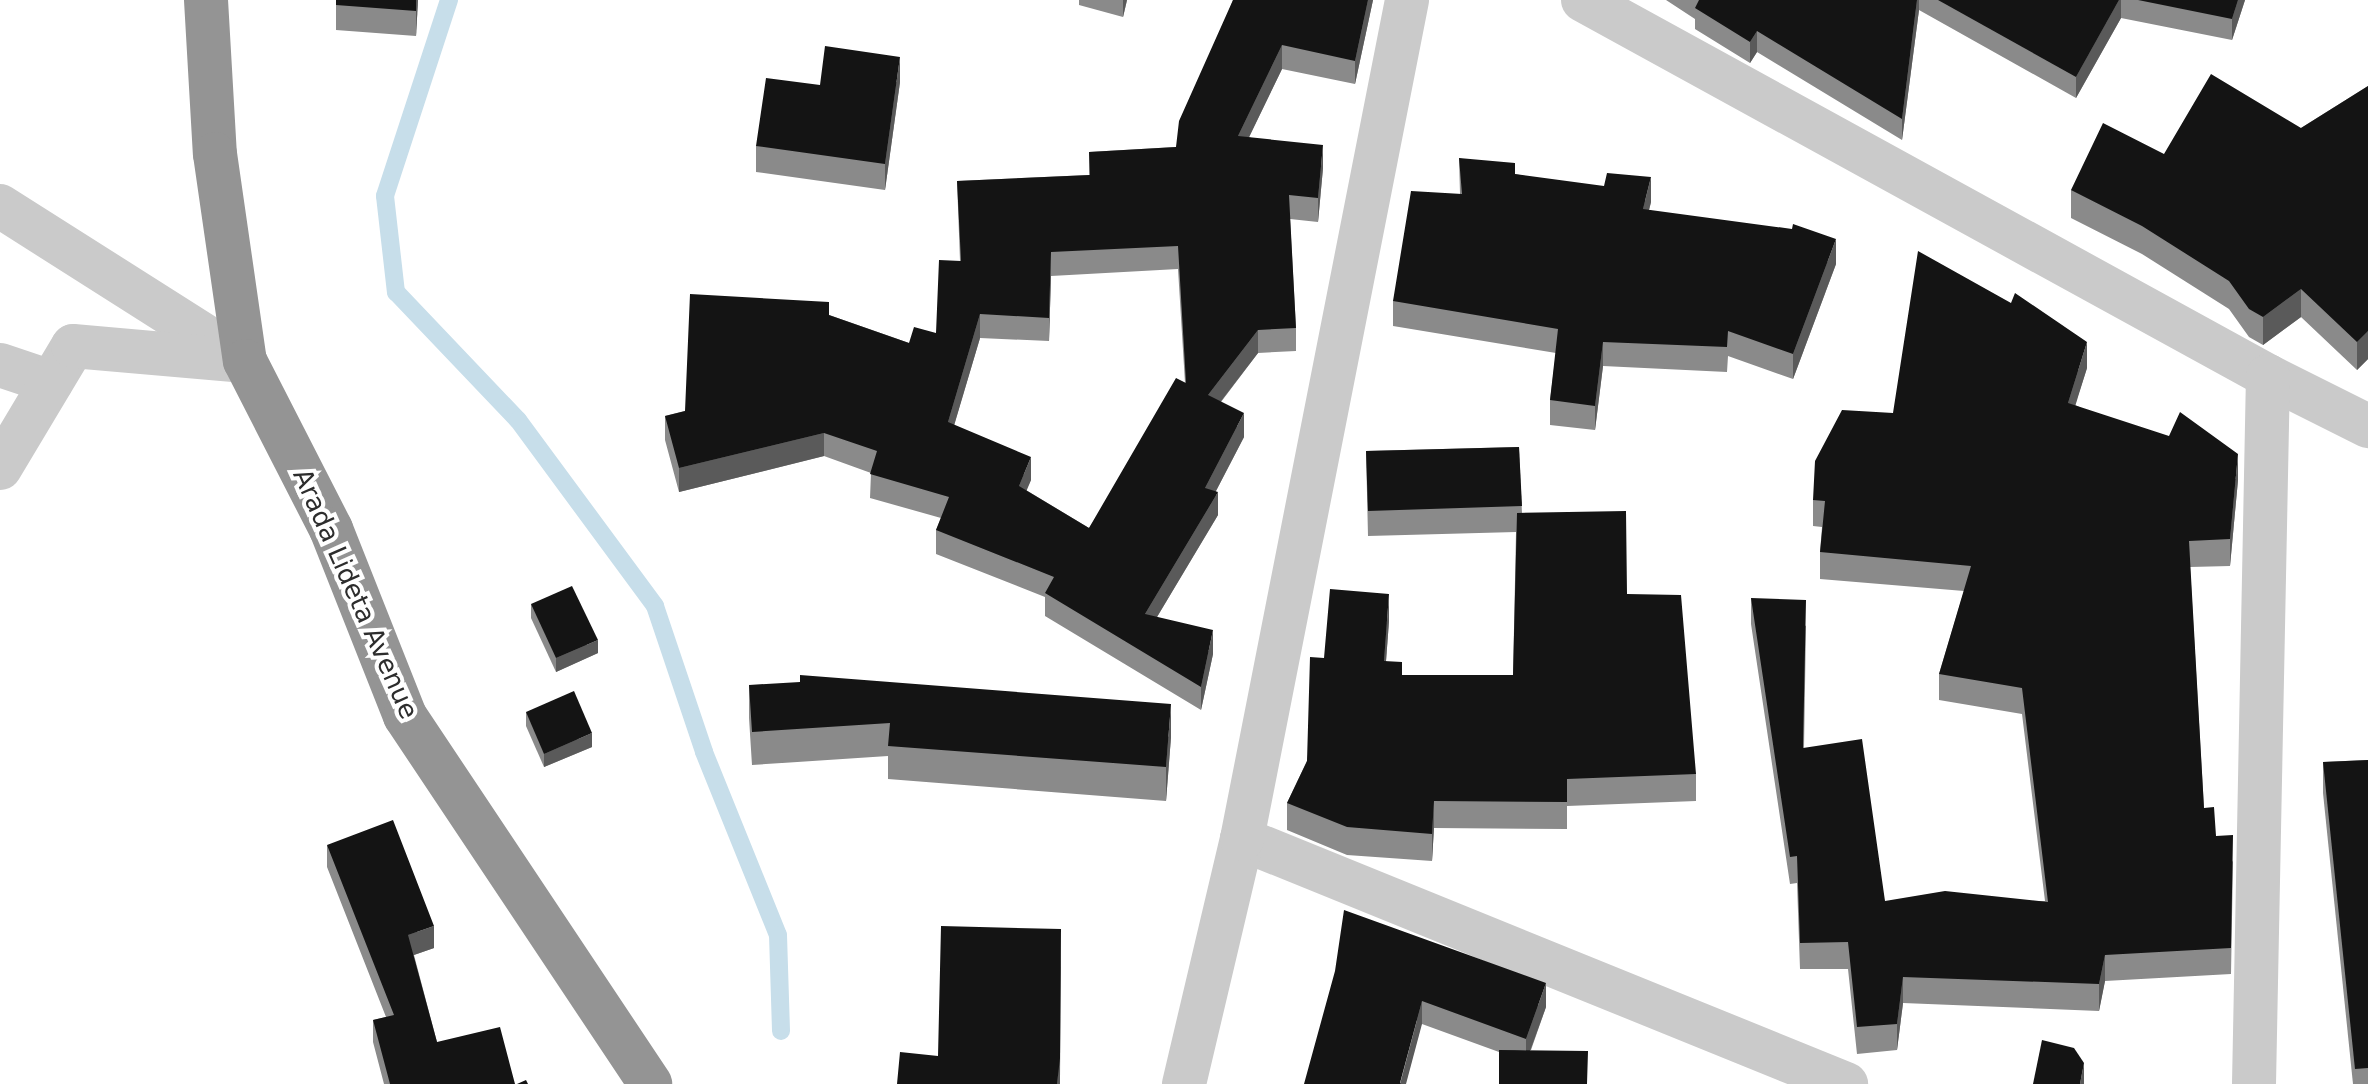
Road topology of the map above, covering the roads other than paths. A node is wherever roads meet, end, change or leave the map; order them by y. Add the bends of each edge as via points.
1 (206, 0) edge
2 (1407, 0) edge
3 (1583, 0) edge
4 (0, 206) edge
5 (245, 361) junction
6 (0, 365) edge
7 (2268, 376) junction
8 (51, 382) junction
9 (2368, 426) edge
10 (0, 468) edge
11 (1242, 839) junction
12 (650, 1084) edge
13 (1184, 1084) edge
14 (1846, 1084) edge
15 (2254, 1084) edge

1 - 5 highway, Arada Lideta Avenue via 215,154
2 - 11 street
3 - 7 street
4 - 5 street
5 - 8 street via 73,346
5 - 12 highway, Arada Lideta Avenue via 331,529 405,716
6 - 8 street
7 - 9 street
7 - 15 street
8 - 10 street
11 - 13 street
11 - 14 street

